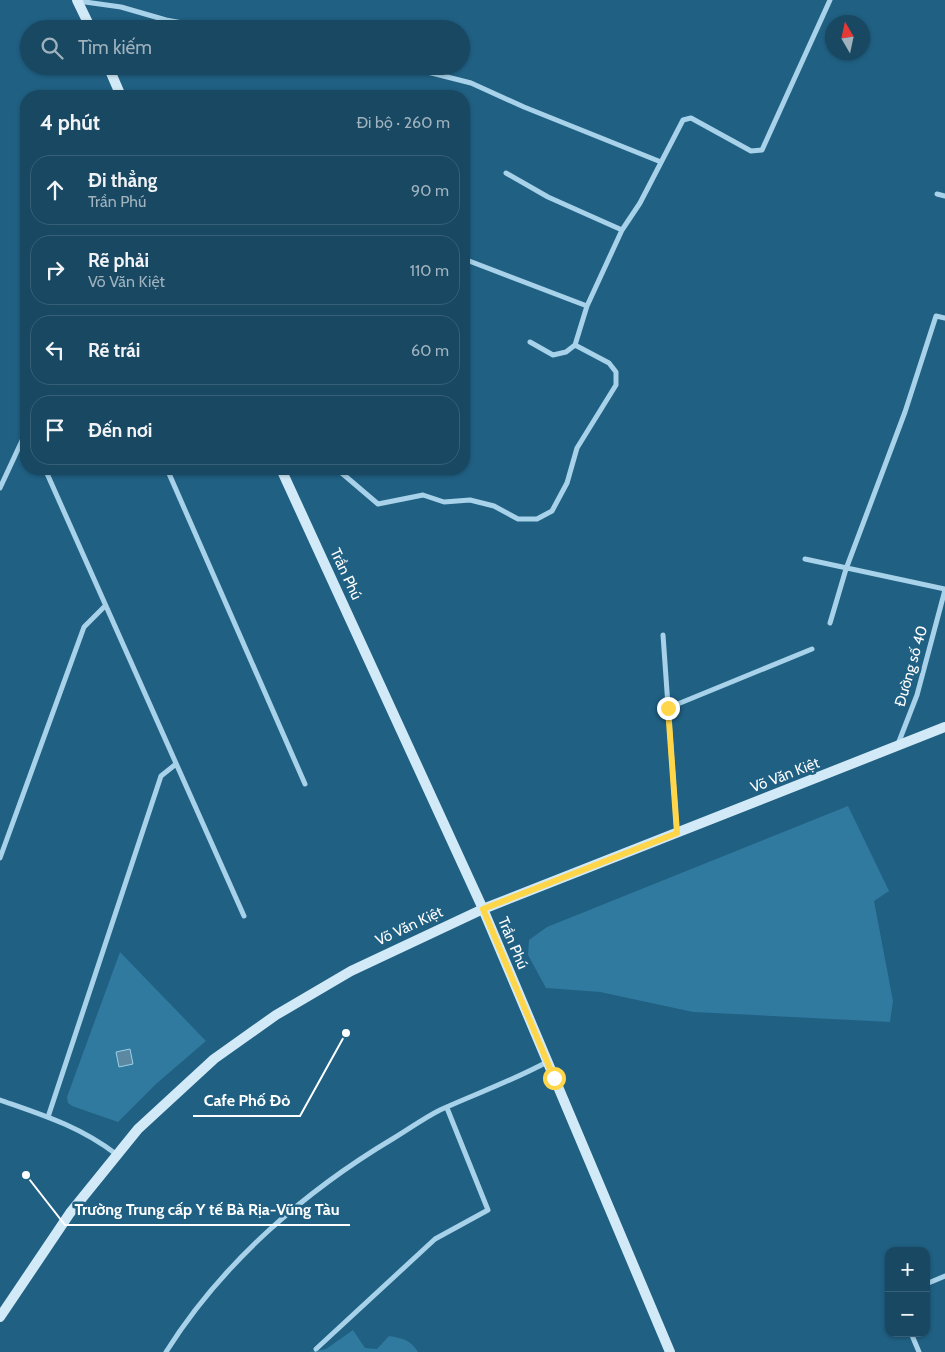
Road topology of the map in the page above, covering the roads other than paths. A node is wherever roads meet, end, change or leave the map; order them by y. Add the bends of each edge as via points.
1 (830, 0) edge
2 (78, 1) edge
3 (88, 20) edge
4 (166, 20) edge
5 (112, 75) edge
6 (439, 75) edge
7 (118, 90) edge
8 (661, 162) junction
9 (506, 173) dead end
10 (937, 194) dead end
11 (945, 196) edge
12 (622, 230) junction
13 (470, 261) edge
14 (587, 306) junction
15 (945, 318) edge
16 (530, 342) dead end
17 (575, 344) junction
18 (20, 445) edge
19 (48, 475) edge
20 (170, 475) edge
21 (284, 475) edge
22 (345, 475) edge
23 (0, 488) edge
24 (805, 559) dead end
25 (846, 569) junction
26 (945, 590) edge
27 (105, 606) junction
28 (830, 623) dead end
29 (663, 635) dead end
30 (812, 650) dead end
31 (668, 708) junction
32 (945, 727) edge
33 (897, 746) junction
34 (176, 764) junction
35 (305, 784) dead end
36 (677, 833) junction
37 (0, 858) edge
38 (483, 909) junction
39 (244, 916) dead end
40 (547, 1062) junction
41 (0, 1100) edge
42 (447, 1108) junction
43 (48, 1117) junction
44 (116, 1154) junction
45 (945, 1276) edge
46 (930, 1282) edge
47 (0, 1317) edge
48 (913, 1337) edge
49 (316, 1349) dead end
50 (166, 1352) edge
51 (670, 1352) edge
52 (919, 1352) edge

1 - 8 street via 762,150 751,151 691,118 683,120
2 - 3 street
2 - 4 street via 121,7
5 - 7 street
6 - 8 street via 471,83
8 - 12 street
9 - 12 street via 548,197
10 - 11 street
12 - 14 street
13 - 14 street
14 - 17 street
15 - 25 street via 936,316 905,412
16 - 17 street via 552,355 566,352
17 - 22 street via 609,363 616,372 616,386 577,448 566,483 552,511 538,519 518,519 494,506 470,500 444,502 423,495 378,504
18 - 23 street
19 - 27 street
20 - 35 street
21 - 38 street, Trần Phú
24 - 25 street
25 - 26 street
25 - 28 street
26 - 33 street, Đường số 40 via 917,695
27 - 34 street
27 - 37 street via 84,627
29 - 31 street
30 - 31 street
31 - 36 street
32 - 33 street, Võ Văn Kiệt
33 - 36 street, Võ Văn Kiệt
34 - 39 street
34 - 43 street via 161,776
36 - 38 street, Võ Văn Kiệt
38 - 40 street, Trần Phú
38 - 44 street, Võ Văn Kiệt via 351,970 276,1015 214,1060 138,1128
40 - 42 street
40 - 51 street, Trần Phú
41 - 43 street
42 - 49 street via 488,1210 435,1239
42 - 50 street via 350,1164 295,1207 258,1240 209,1294
43 - 44 street via 92,1136
44 - 47 street, Võ Văn Kiệt via 70,1213
45 - 46 street
48 - 52 street

